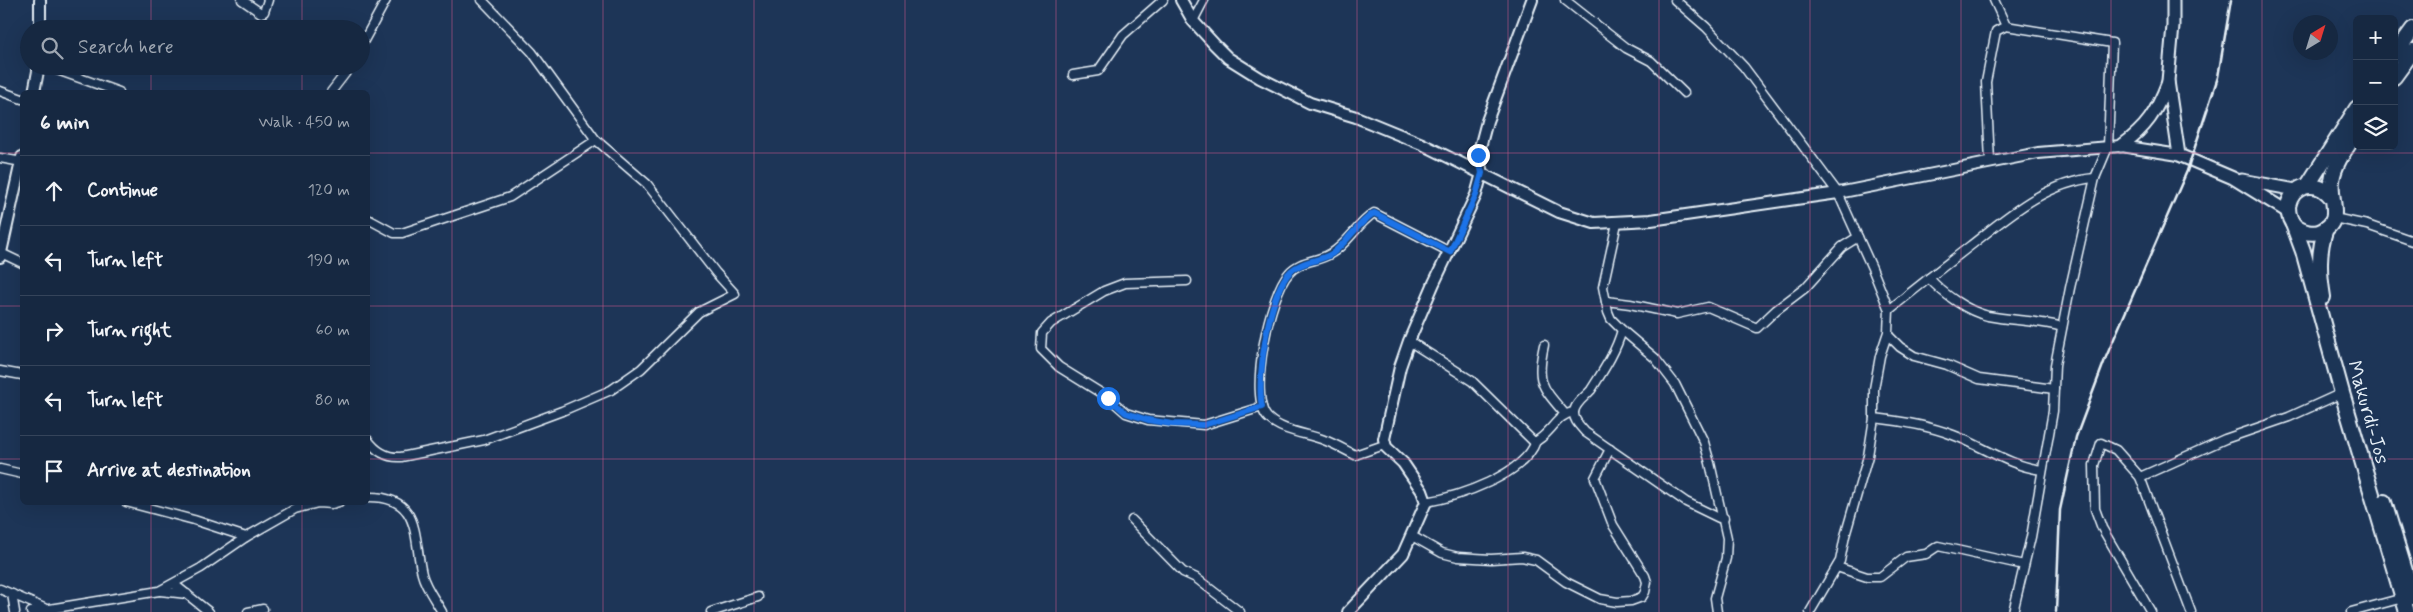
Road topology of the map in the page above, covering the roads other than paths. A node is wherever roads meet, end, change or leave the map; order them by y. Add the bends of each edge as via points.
1 (40, 0) edge
2 (242, 0) edge
3 (268, 0) edge
4 (386, 0) edge
5 (482, 0) edge
6 (1163, 0) edge
7 (1181, 0) edge
8 (1204, 0) edge
9 (1532, 0) edge
10 (1565, 0) edge
11 (1675, 0) edge
12 (1994, 0) edge
13 (2173, 0) edge
14 (40, 20) edge
15 (1193, 21) junction
16 (2006, 26) junction
17 (370, 29) edge
18 (2413, 29) edge
19 (2398, 50) edge
20 (2413, 51) edge
21 (2398, 72) edge
22 (37, 75) edge
23 (71, 75) edge
24 (344, 75) edge
25 (1073, 75) dead end
26 (2168, 81) junction
27 (34, 90) edge
28 (112, 90) edge
29 (333, 90) edge
30 (0, 91) edge
31 (1684, 92) dead end
32 (20, 98) edge
33 (2353, 114) edge
34 (2353, 138) edge
35 (596, 140) junction
36 (2121, 146) junction
37 (2108, 147) junction
38 (2179, 155) junction
39 (0, 158) edge
40 (1990, 161) junction
41 (20, 164) edge
42 (20, 173) edge
43 (1482, 173) junction
44 (2095, 178) junction
45 (2233, 178) junction
46 (2302, 188) junction
47 (1838, 193) junction
48 (2332, 198) junction
49 (2290, 218) junction
50 (370, 220) edge
51 (1617, 223) junction
52 (2330, 223) junction
53 (1858, 237) junction
54 (2413, 241) edge
55 (1450, 252) junction
56 (0, 256) edge
57 (20, 262) edge
58 (1930, 278) junction
59 (1187, 282) dead end
60 (1606, 301) junction
61 (1889, 310) junction
62 (2062, 327) junction
63 (1622, 330) junction
64 (1888, 335) junction
65 (1409, 341) junction
66 (1544, 345) dead end
67 (0, 371) edge
68 (20, 375) edge
69 (2054, 389) junction
70 (2342, 393) junction
71 (1262, 407) junction
72 (1574, 412) junction
73 (1565, 414) junction
74 (1874, 418) junction
75 (1536, 441) junction
76 (370, 442) edge
77 (1384, 445) junction
78 (1610, 449) junction
79 (0, 469) edge
80 (2042, 470) junction
81 (20, 474) edge
82 (2140, 477) junction
83 (370, 497) edge
84 (1426, 502) junction
85 (137, 505) edge
86 (308, 505) edge
87 (1724, 518) junction
88 (1132, 520) dead end
89 (1412, 536) junction
90 (246, 537) junction
91 (2024, 565) junction
92 (1837, 567) junction
93 (174, 584) junction
94 (0, 589) edge
95 (159, 591) junction
96 (12, 594) junction
97 (188, 594) junction
98 (2410, 595) edge
99 (758, 597) dead end
100 (263, 608) dead end
101 (46, 609) junction
102 (15, 612) edge
103 (31, 612) edge
104 (209, 612) edge
105 (248, 612) edge
106 (442, 612) edge
107 (711, 612) edge
108 (1240, 612) edge
109 (1348, 612) edge
110 (1717, 612) edge
111 (1810, 612) edge
112 (2013, 612) edge
113 (2151, 612) edge
114 (2192, 612) edge
115 (2351, 612) edge
116 (2407, 612) edge

1 - 14 main road
2 - 3 street via 261,13
4 - 17 street
5 - 35 street via 532,52
6 - 25 street via 1123,35 1098,71
7 - 15 main road
8 - 15 street
9 - 43 main road via 1487,121 1478,155
10 - 31 street via 1621,44 1651,61
11 - 47 street via 1744,67
12 - 16 street
13 - 26 main road
15 - 43 main road via 1228,58 1260,78 1310,103 1356,117
16 - 37 street via 2112,43
16 - 40 street via 1996,31 1986,82
18 - 19 highway
20 - 21 highway
22 - 27 main road
23 - 28 street
24 - 29 street
26 - 36 main road via 2157,110 2141,131
26 - 38 main road
30 - 32 street
33 - 46 highway
34 - 48 highway via 2336,166
35 - 50 street via 510,197 402,233 394,233
35 - 76 street via 647,184 735,294 699,312 627,380 562,411 484,440 401,457 392,458
36 - 37 main road
36 - 38 main road
37 - 40 main road
37 - 44 street
38 - 45 main road
39 - 41 street
40 - 47 main road
42 - 56 main road
43 - 51 main road via 1579,220
43 - 55 main road via 1476,195
44 - 58 street via 2063,185 2026,204
44 - 62 street
45 - 46 main road
45 - 49 main road
46 - 48 highway via 2322,188
46 - 49 highway via 2289,200
47 - 51 main road
47 - 53 street
48 - 52 highway via 2335,211
49 - 52 highway via 2305,232 2320,231
49 - 70 highway, Makurdi-Jos via 2303,251
51 - 60 street via 1604,275
52 - 54 street via 2367,225
52 - 98 highway, Makurdi-Jos via 2320,254 2319,273 2324,299
53 - 60 street via 1842,247 1805,288 1757,328 1708,307 1677,314
53 - 61 street
55 - 65 main road
55 - 71 street via 1374,213 1332,254 1308,261 1289,272 1268,326 1262,361
56 - 57 street
58 - 61 street
58 - 62 street via 1956,300 1988,316
59 - 71 street via 1125,284 1104,291 1051,323 1042,333 1041,348 1059,367 1126,413 1148,420 1204,425
60 - 63 street via 1611,319
61 - 64 street
62 - 69 street
63 - 72 street via 1609,361
63 - 87 street via 1655,358 1675,384 1704,442
64 - 69 street via 1914,356 1947,365 1979,379
64 - 74 street via 1874,389
65 - 75 street via 1472,381
65 - 77 main road
66 - 73 street via 1539,368 1542,384
67 - 68 street
69 - 80 street
70 - 82 street
70 - 98 highway, Makurdi-Jos
71 - 77 street via 1268,418 1283,428 1324,440 1355,455
72 - 73 street
72 - 78 street via 1576,422 1585,432
73 - 75 street
74 - 80 street via 1923,425 1968,441 2012,463
74 - 92 street via 1868,456
75 - 84 street via 1509,471 1471,490
77 - 84 main road via 1403,463
78 - 87 street via 1686,502
78 - 89 street via 1595,478 1613,525 1646,579 1645,592 1637,600 1617,602 1587,594 1530,558 1458,557 1442,553
79 - 81 street
80 - 91 street
82 - 113 street via 2116,450 2100,444 2094,465 2095,509 2102,528
82 - 114 street
83 - 106 street via 394,501 415,524 422,574
84 - 89 main road
85 - 90 street
86 - 90 street
87 - 110 street via 1726,558 1715,598
88 - 108 street via 1183,572 1196,578
89 - 109 main road via 1403,554
90 - 93 street
91 - 92 street via 1938,546 1926,554 1906,557 1880,577 1867,577
91 - 112 street
92 - 111 street
93 - 95 street
93 - 97 street
94 - 96 street
95 - 97 street
95 - 101 street
96 - 101 street
96 - 102 street
97 - 104 street
98 - 115 street
98 - 116 highway, Makurdi-Jos
99 - 107 street
100 - 105 street
101 - 103 street

